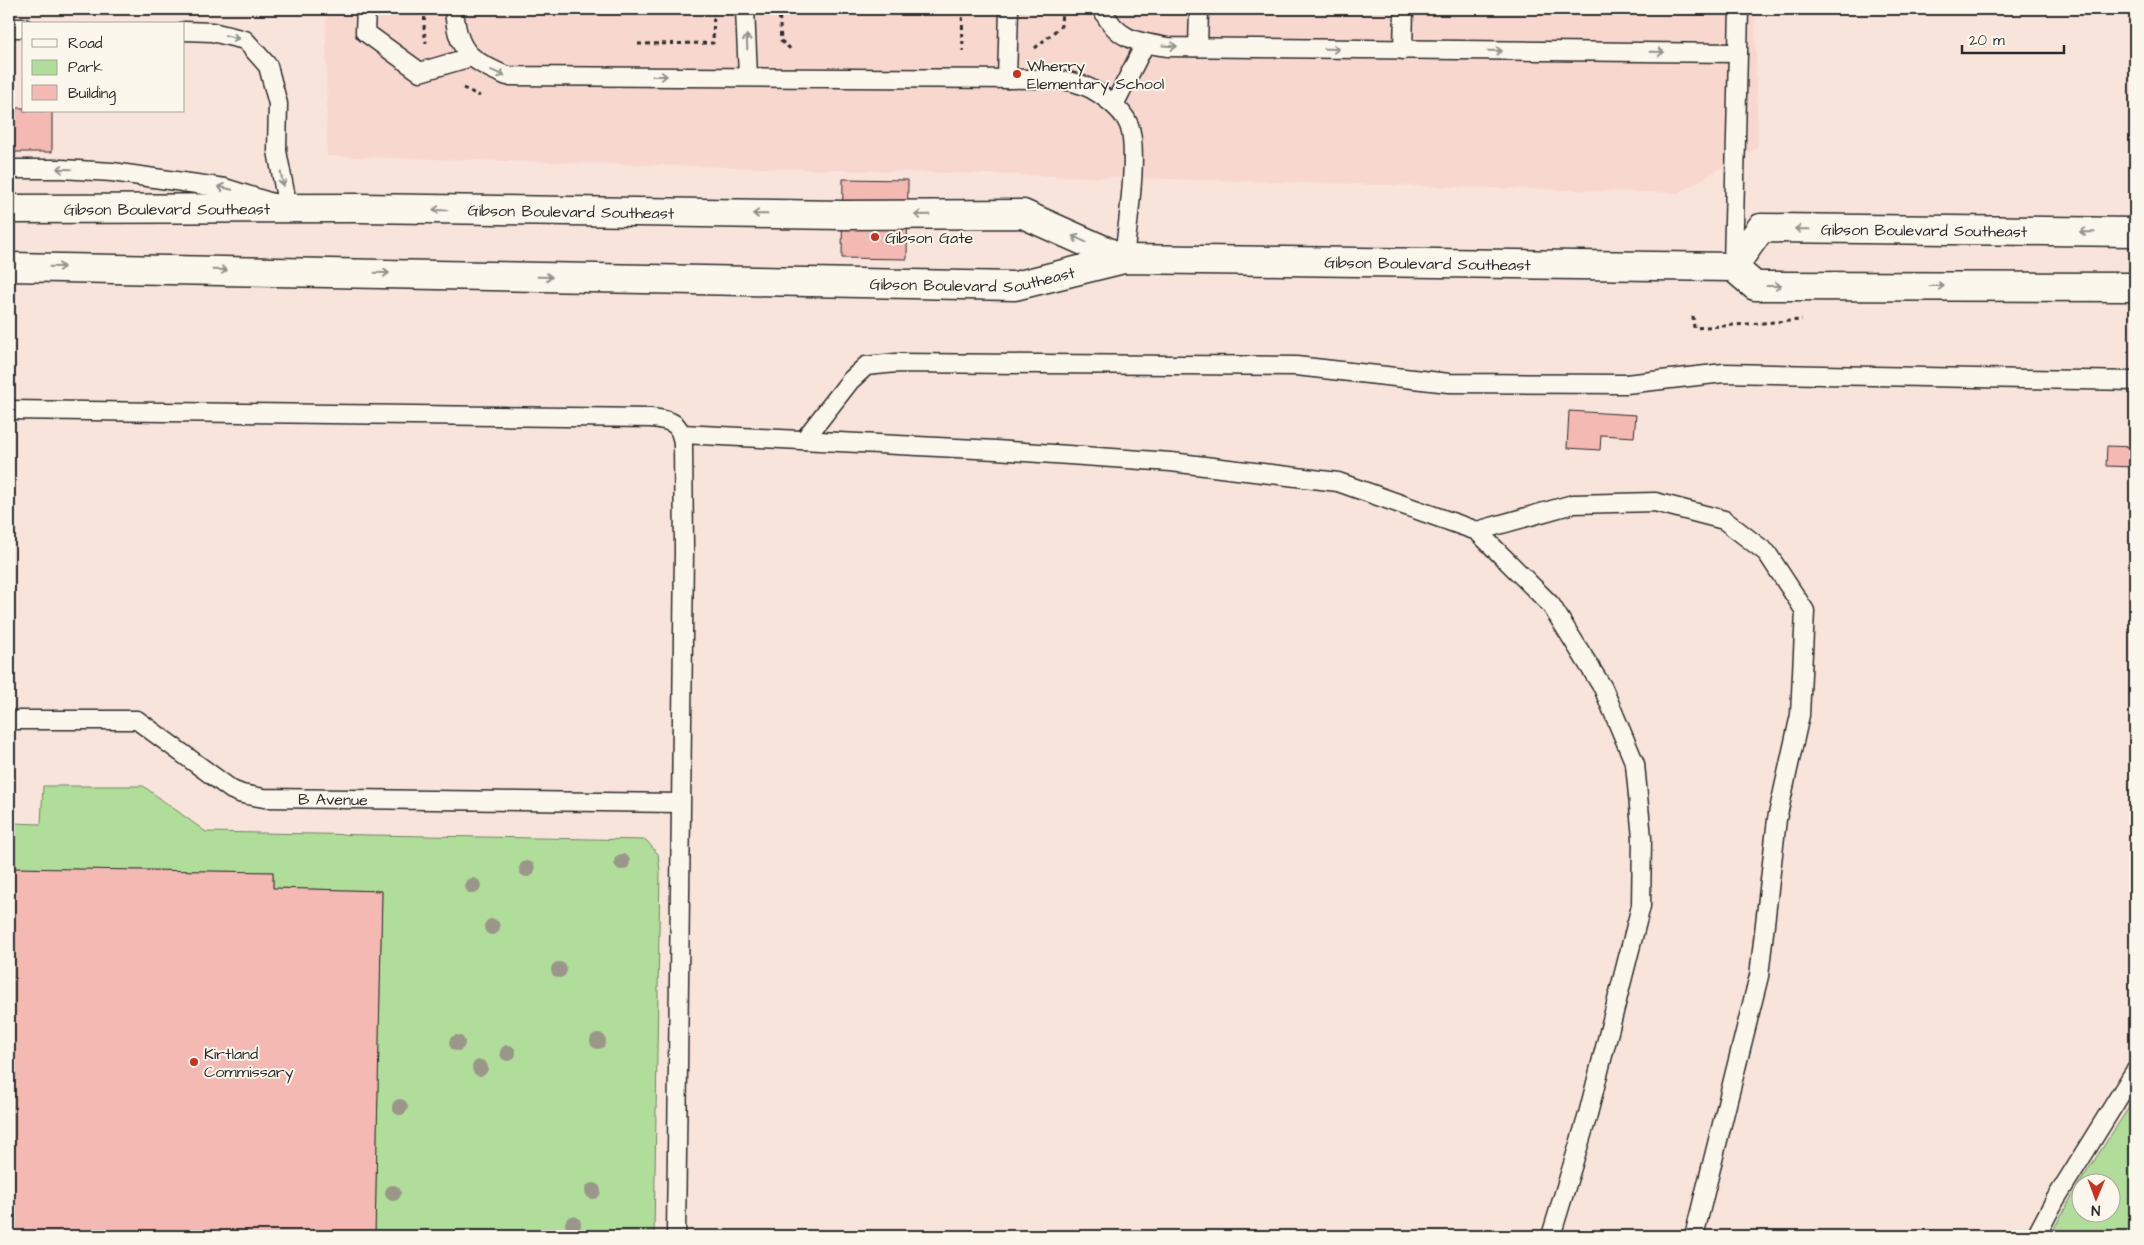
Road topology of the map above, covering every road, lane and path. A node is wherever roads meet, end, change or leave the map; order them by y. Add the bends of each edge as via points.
1 (366, 9) edge
2 (454, 9) edge
3 (714, 9) edge
4 (745, 9) edge
5 (779, 9) edge
6 (962, 9) edge
7 (1009, 9) edge
8 (1102, 9) edge
9 (1199, 9) edge
10 (1404, 9) edge
11 (1739, 9) edge
12 (9, 28) edge
13 (22, 28) edge
14 (185, 31) edge
15 (638, 44) dead end
16 (1145, 44) junction
17 (1198, 47) junction
18 (1403, 50) junction
19 (794, 51) dead end
20 (963, 51) dead end
21 (1738, 53) junction
22 (471, 57) junction
23 (748, 76) junction
24 (1007, 79) junction
25 (1114, 104) junction
26 (9, 169) edge
27 (288, 208) junction
28 (9, 209) edge
29 (2135, 232) edge
30 (1124, 259) junction
31 (9, 267) edge
32 (1732, 267) junction
33 (2135, 287) edge
34 (2135, 382) edge
35 (9, 410) edge
36 (682, 434) junction
37 (804, 440) junction
38 (1477, 531) junction
39 (9, 720) edge
40 (680, 802) junction
41 (2135, 1071) edge
42 (676, 1236) edge
43 (1551, 1236) edge
44 (1694, 1236) edge
45 (2036, 1236) edge

1 - 22 lane via 366,32 420,72
2 - 22 lane via 462,45
3 - 15 path via 712,43
23 -> 4 lane
5 - 19 path via 781,41
6 - 20 path
7 - 24 lane
8 - 16 lane via 1108,23 1125,38
9 - 17 lane
10 - 18 lane
11 - 21 lane
12 - 13 lane
14 -> 27 lane via 212,32 245,40 268,66 278,104 277,151
16 -> 17 lane
16 - 25 lane
17 -> 18 lane
18 -> 21 lane
21 - 32 lane
22 -> 23 lane via 507,76
23 - 24 lane
24 - 25 lane via 1077,83
25 - 30 lane via 1129,124 1132,142
27 -> 26 lane via 225,188 150,177 61,169
27 - 28 main road, Gibson Boulevard Southeast
30 -> 27 main road, Gibson Boulevard Southeast via 1023,214 843,216
29 -> 32 main road, Gibson Boulevard Southeast via 1761,228
31 -> 30 main road, Gibson Boulevard Southeast via 1015,286
30 - 32 main road, Gibson Boulevard Southeast
32 -> 33 main road via 1755,286
34 - 37 lane via 1724,373 1626,384 1449,383 1296,366 896,363 866,366
35 - 36 lane via 651,418 666,419 677,425
36 - 37 lane
36 - 40 lane via 684,550
37 - 38 lane via 1171,462 1338,482
38 - 43 lane via 1551,605 1603,688 1635,764 1642,838 1641,906 1587,1118
38 - 44 lane via 1573,504 1655,502 1724,520 1767,552 1805,611 1800,716 1777,819 1759,976
39 - 40 lane, B Avenue via 137,720 232,790 264,798
40 - 42 lane
41 - 45 lane

